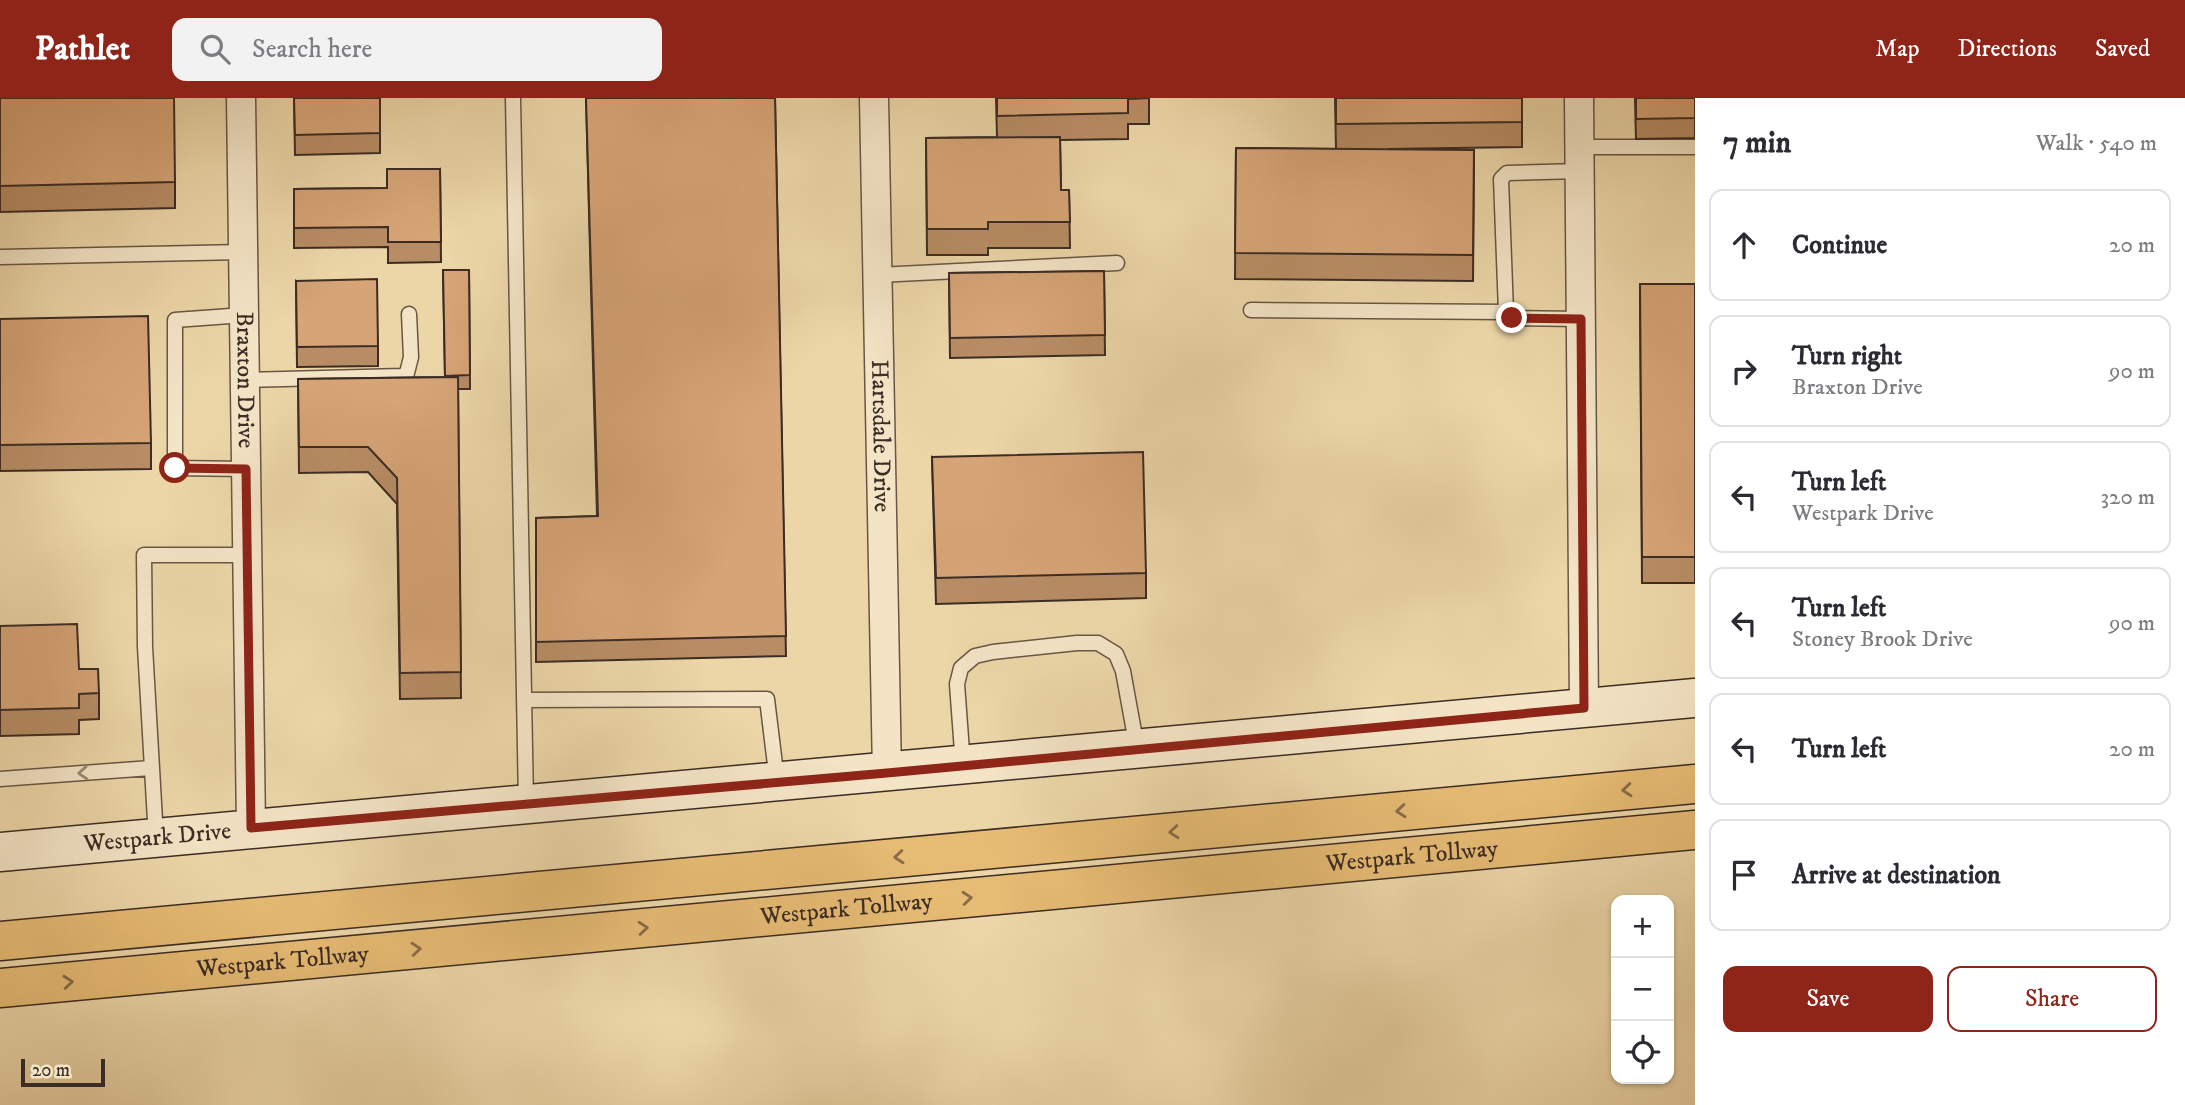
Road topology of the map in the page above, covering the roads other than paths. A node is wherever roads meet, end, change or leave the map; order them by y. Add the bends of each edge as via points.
1 (241, 98) edge
2 (513, 98) edge
3 (874, 98) edge
4 (1579, 98) edge
5 (1695, 147) edge
6 (1580, 159) junction
7 (243, 252) junction
8 (0, 257) edge
9 (1117, 262) dead end
10 (878, 275) junction
11 (1251, 310) dead end
12 (1506, 312) junction
13 (409, 314) dead end
14 (244, 315) junction
15 (1581, 319) junction
16 (245, 380) junction
17 (246, 469) junction
18 (247, 555) junction
19 (1695, 698) edge
20 (524, 700) junction
21 (1584, 708) junction
22 (1137, 749) junction
23 (963, 766) junction
24 (151, 768) junction
25 (887, 773) junction
26 (0, 779) edge
27 (778, 782) junction
28 (1695, 784) edge
29 (526, 804) junction
30 (251, 828) junction
31 (1695, 830) edge
32 (156, 838) junction
33 (0, 852) edge
34 (0, 941) edge
35 (0, 988) edge

1 - 7 street, Braxton Drive
2 - 20 lane
3 - 10 street, Hartsdale Drive
4 - 6 street
5 - 6 lane
6 - 12 lane via 1507,173 1501,179
6 - 15 street
7 - 8 lane
7 - 14 street, Braxton Drive
9 - 10 lane
10 - 25 street, Hartsdale Drive
11 - 12 lane
12 - 15 lane via 1512,318
13 - 16 lane via 411,357 402,376
14 - 16 street, Braxton Drive
14 - 17 lane via 175,320 175,468
15 - 21 street
16 - 17 street, Braxton Drive
17 - 18 street, Braxton Drive
18 - 24 lane via 144,555
18 - 30 street, Braxton Drive
19 - 21 main road, Westpark Drive
20 - 27 lane via 766,699
20 - 29 lane
21 - 22 main road, Westpark Drive
22 - 23 main road, Westpark Drive
22 - 23 lane via 1116,654 1098,643 1077,643 993,652 975,656 961,668 957,684
23 - 25 main road, Westpark Drive
24 -> 26 lane
24 - 32 lane
25 - 27 main road, Westpark Drive
27 - 29 main road, Westpark Drive
28 -> 34 highway, Westpark Tollway
29 - 30 main road, Westpark Drive
30 - 32 main road, Westpark Drive
35 -> 31 highway, Westpark Tollway
32 - 33 main road, Westpark Drive

